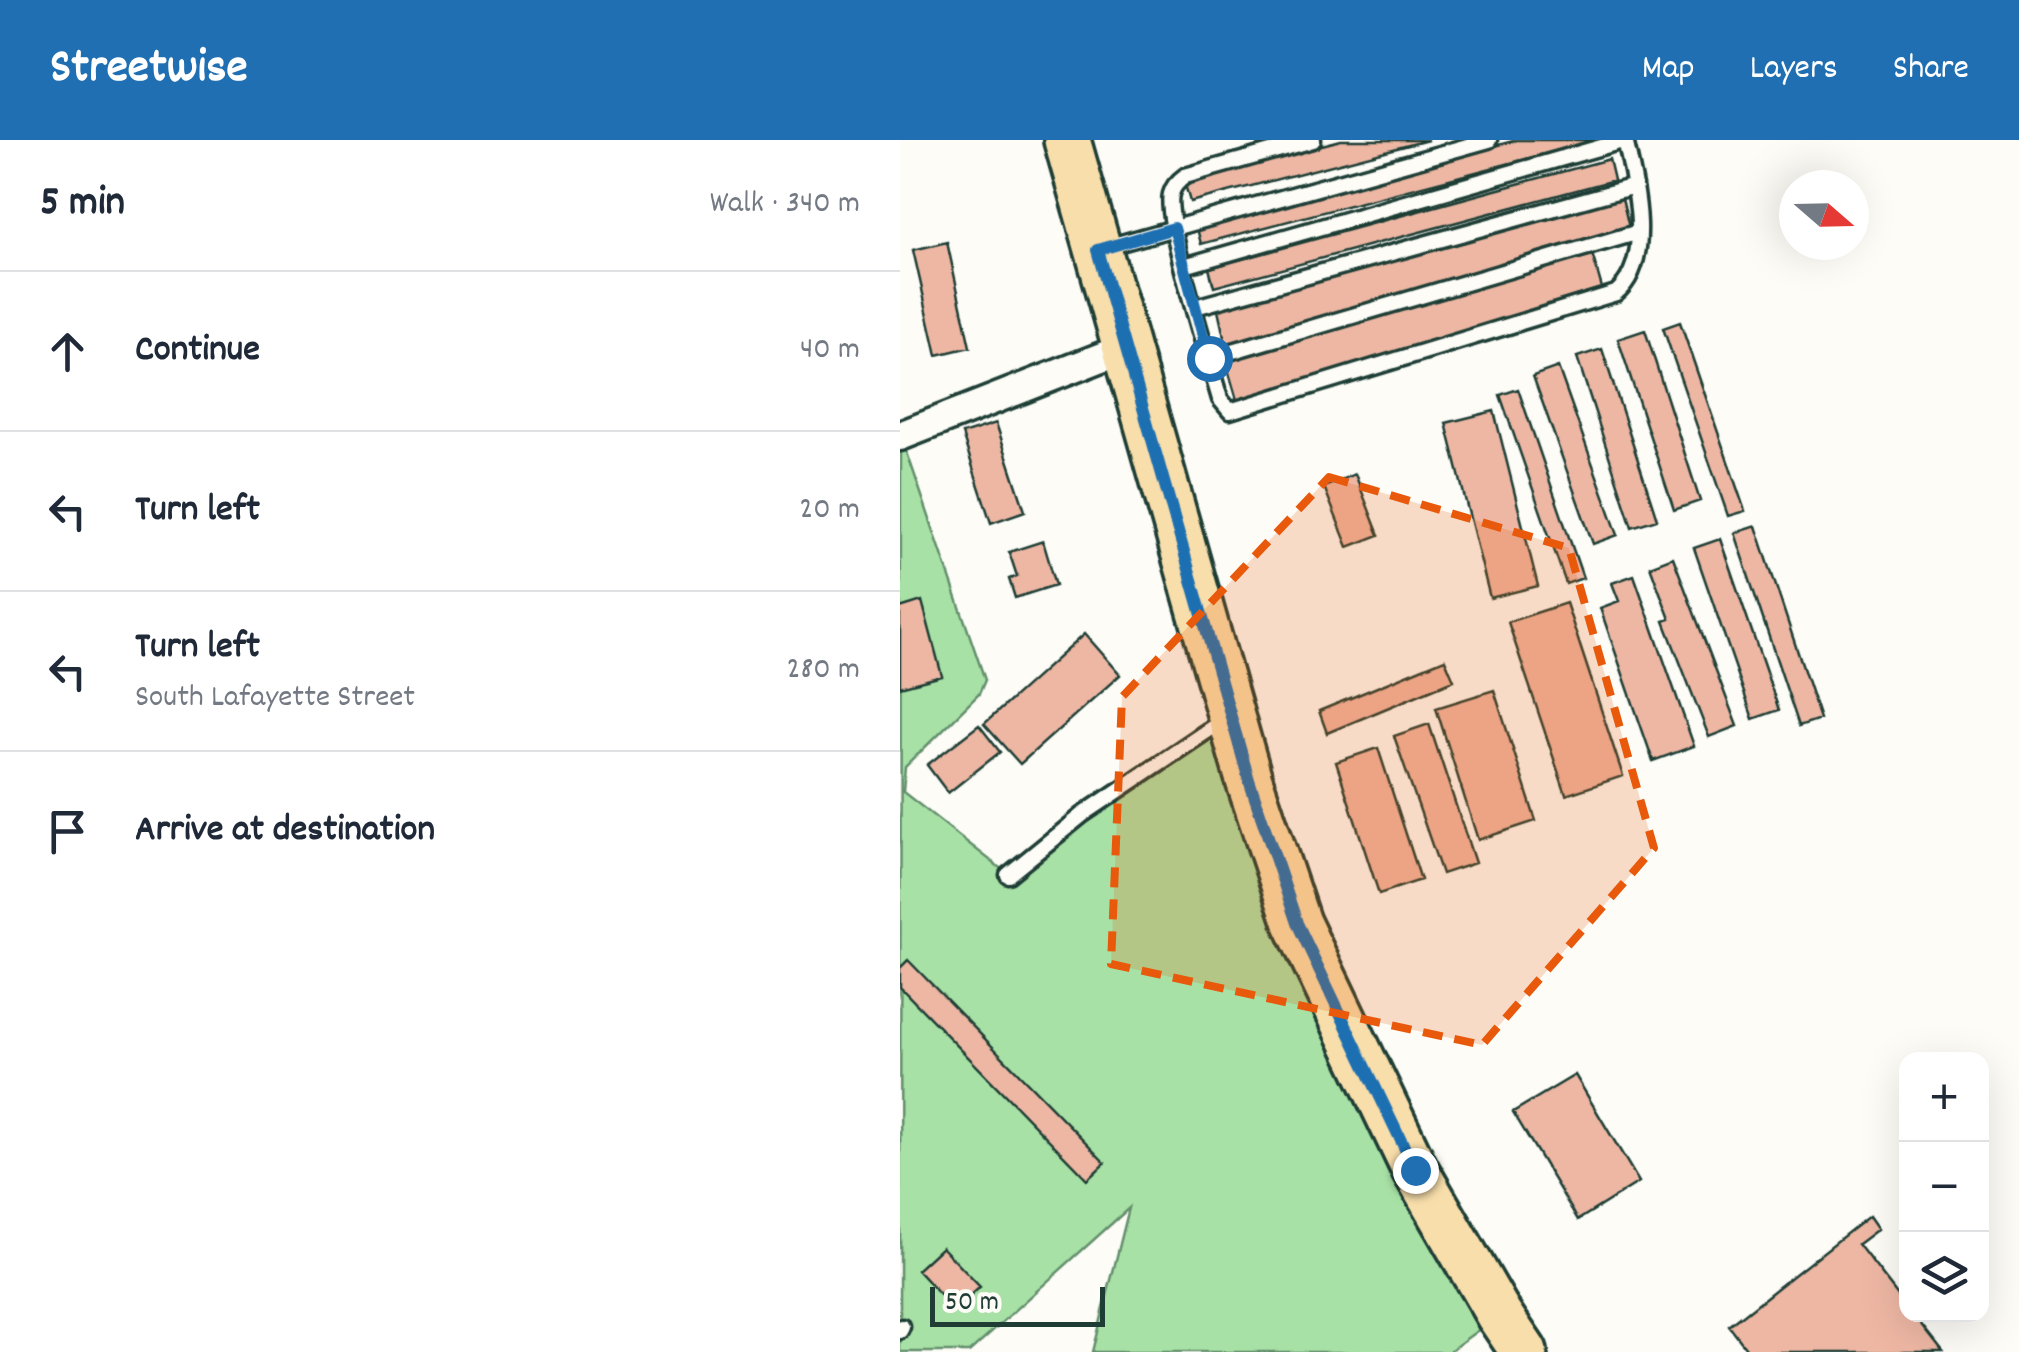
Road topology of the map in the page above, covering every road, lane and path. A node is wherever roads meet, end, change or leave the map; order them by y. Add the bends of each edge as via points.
1 (1066, 140) edge
2 (1313, 140) edge
3 (1489, 140) edge
4 (1626, 140) edge
5 (1635, 186) junction
6 (1174, 228) junction
7 (1638, 232) junction
8 (1098, 250) junction
9 (1184, 266) junction
10 (1195, 307) junction
11 (1125, 348) junction
12 (1209, 358) junction
13 (900, 436) edge
14 (1230, 716) junction
15 (1008, 875) dead end
16 (1524, 1352) edge

1 - 8 main road
2 - 6 lane via 1185,176 1170,197
3 - 6 lane
4 - 5 lane
4 - 9 lane
5 - 7 lane
5 - 10 lane
6 - 8 lane
6 - 9 lane
7 - 12 lane
7 - 12 lane via 1630,276 1616,293 1238,411 1223,405
8 - 11 main road
9 - 10 lane
10 - 12 lane
11 - 13 street
11 - 14 main road
14 - 15 lane via 1082,814
14 - 16 main road via 1297,923 1415,1170

